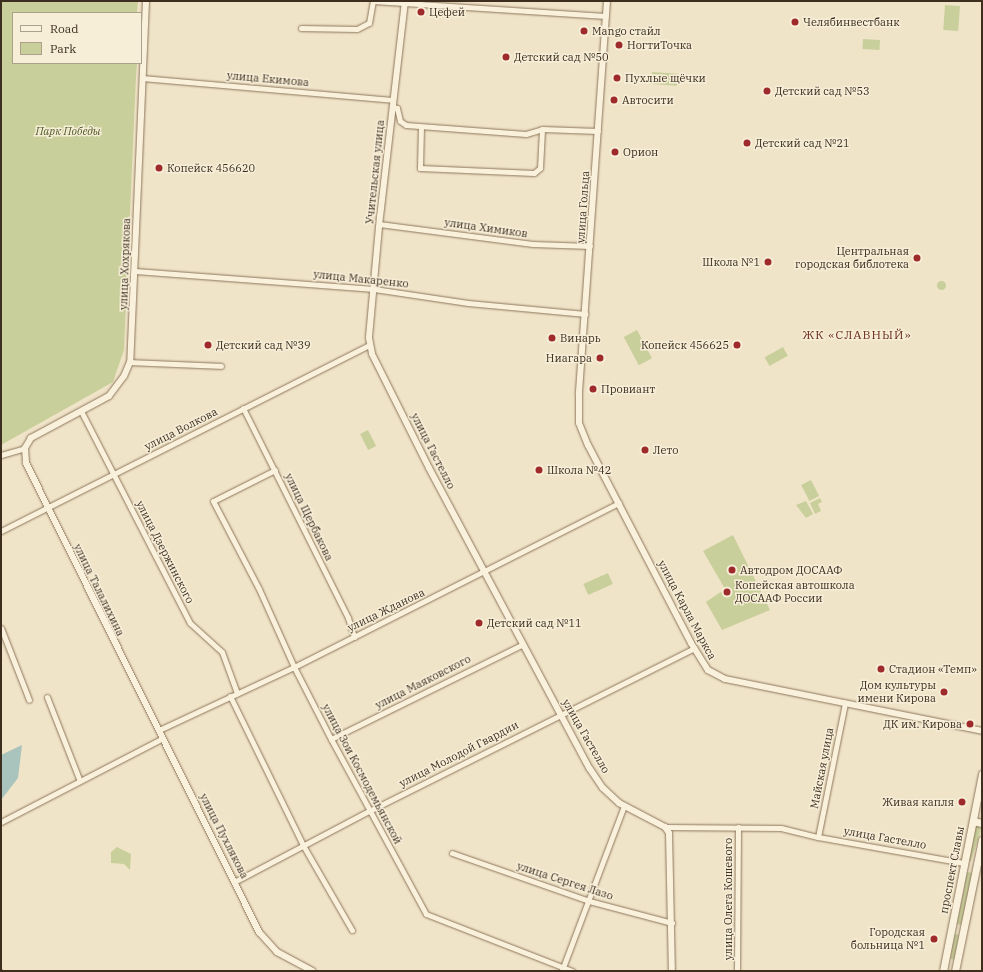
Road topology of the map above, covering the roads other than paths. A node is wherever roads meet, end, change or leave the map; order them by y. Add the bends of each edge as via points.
1 (146, 1) edge
2 (607, 1) edge
3 (404, 2) edge
4 (606, 16) junction
5 (301, 28) dead end
6 (142, 78) junction
7 (392, 100) junction
8 (392, 107) junction
9 (421, 127) junction
10 (542, 129) junction
11 (598, 131) junction
12 (379, 224) junction
13 (590, 246) junction
14 (135, 271) junction
15 (374, 289) junction
16 (585, 314) junction
17 (370, 345) junction
18 (130, 362) junction
19 (221, 366) dead end
20 (243, 408) junction
21 (82, 413) junction
22 (578, 414) joint
23 (25, 448) junction
24 (1, 454) edge
25 (275, 470) junction
26 (113, 475) junction
27 (618, 502) junction
28 (48, 507) junction
29 (1, 531) edge
30 (485, 571) junction
31 (1, 628) edge
32 (354, 637) junction
33 (523, 644) junction
34 (694, 648) junction
35 (294, 667) junction
36 (237, 693) junction
37 (230, 696) junction
38 (47, 697) dead end
39 (29, 700) dead end
40 (845, 703) junction
41 (560, 715) junction
42 (159, 730) junction
43 (982, 731) edge
44 (164, 738) junction
45 (332, 739) junction
46 (982, 774) edge
47 (80, 781) junction
48 (624, 806) junction
49 (369, 810) junction
50 (973, 821) junction
51 (1, 822) edge
52 (982, 823) edge
53 (665, 827) junction
54 (738, 827) junction
55 (818, 838) junction
56 (982, 840) edge
57 (304, 847) junction
58 (452, 853) dead end
59 (964, 863) junction
60 (979, 866) edge
61 (236, 881) junction
62 (590, 901) junction
63 (672, 923) junction
64 (352, 930) dead end
65 (562, 969) edge
66 (312, 971) edge
67 (572, 971) edge
68 (672, 971) edge
69 (738, 971) edge
70 (943, 971) edge
71 (955, 971) edge

1 - 6 street, улица Хохрякова
2 - 4 street, улица Гольца
3 - 4 street
3 - 5 street via 373,1 369,23 357,29
3 - 7 street, Учительская улица
4 - 11 street, улица Гольца
6 - 7 street, улица Екимова
6 - 14 street, улица Хохрякова
7 - 8 street, Учительская улица
8 - 9 street via 397,108 402,124
8 - 12 street, Учительская улица
9 - 10 street via 526,134
9 - 10 street via 420,168 534,173 540,168
10 - 11 street
11 - 13 street, улица Гольца
12 - 13 street, улица Химиков via 533,244
12 - 15 street, Учительская улица
13 - 16 street, улица Гольца
14 - 15 street, улица Макаренко
14 - 18 street, улица Хохрякова
15 - 16 street, улица Макаренко via 468,303
15 - 17 street, Учительская улица
16 - 22 street, улица Гольца
17 - 20 street, улица Волкова
17 - 30 street, улица Гастелло via 379,370
18 - 19 street
18 - 21 street, улица Хохрякова via 117,388
20 - 25 street, улица Щербакова
20 - 26 street, улица Волкова
21 - 23 street, улица Хохрякова via 39,433
21 - 26 street, улица Дзержинского
22 - 27 street, улица Карла Маркса via 581,431
23 - 24 street
23 - 28 street, улица Талалихина via 28,470
25 - 32 street, улица Щербакова via 348,618
25 - 35 street, улица Зои Космодемьянской via 213,501 259,588
26 - 28 street, улица Волкова
26 - 36 street, улица Дзержинского via 190,623 222,652
27 - 30 street, улица Жданова
27 - 34 street, улица Карла Маркса
28 - 29 street, улица Волкова
28 - 42 street, улица Талалихина
30 - 32 street, улица Жданова
30 - 33 street, улица Гастелло
31 - 39 street
32 - 35 street, улица Жданова
33 - 41 street, улица Гастелло
33 - 45 street, улица Маяковского
34 - 40 street, улица Карла Маркса via 708,670 726,679
34 - 41 street, улица Молодой Гвардии
35 - 36 street, улица Жданова
35 - 45 street, улица Зои Космодемьянской
36 - 37 street, улица Жданова
37 - 42 street, улица Жданова
37 - 57 street
38 - 47 street
40 - 43 street, улица Карла Маркса
40 - 55 street, Майская улица
41 - 48 street, улица Гастелло via 590,769 604,788
41 - 49 street, улица Молодой Гвардии
42 - 44 street, улица Талалихина
44 - 47 street
44 - 61 street, улица Пухлякова
45 - 49 street, улица Зои Космодемьянской
46 - 50 main road, проспект Славы
47 - 51 street
48 - 53 street, улица Гастелло
48 - 62 street
49 - 57 street, улица Молодой Гвардии
49 - 65 street, улица Зои Космодемьянской via 426,914
50 - 52 main road
50 - 59 main road, проспект Славы
53 - 54 street, улица Гастелло
53 - 63 street via 671,840
54 - 55 street, улица Гастелло via 781,828
54 - 69 street, улица Олега Кошевого
55 - 59 street, улица Гастелло
56 - 60 main road, проспект Славы
57 - 61 street, улица Молодой Гвардии
57 - 64 street
58 - 62 street, улица Сергея Лазо
59 - 60 main road, улица Гастелло
59 - 70 main road, проспект Славы
60 - 71 main road, проспект Славы
61 - 66 street, улица Пухлякова via 254,922 268,943 288,960
62 - 63 street, улица Сергея Лазо
62 - 65 street
63 - 68 street
65 - 67 street, улица Зои Космодемьянской

